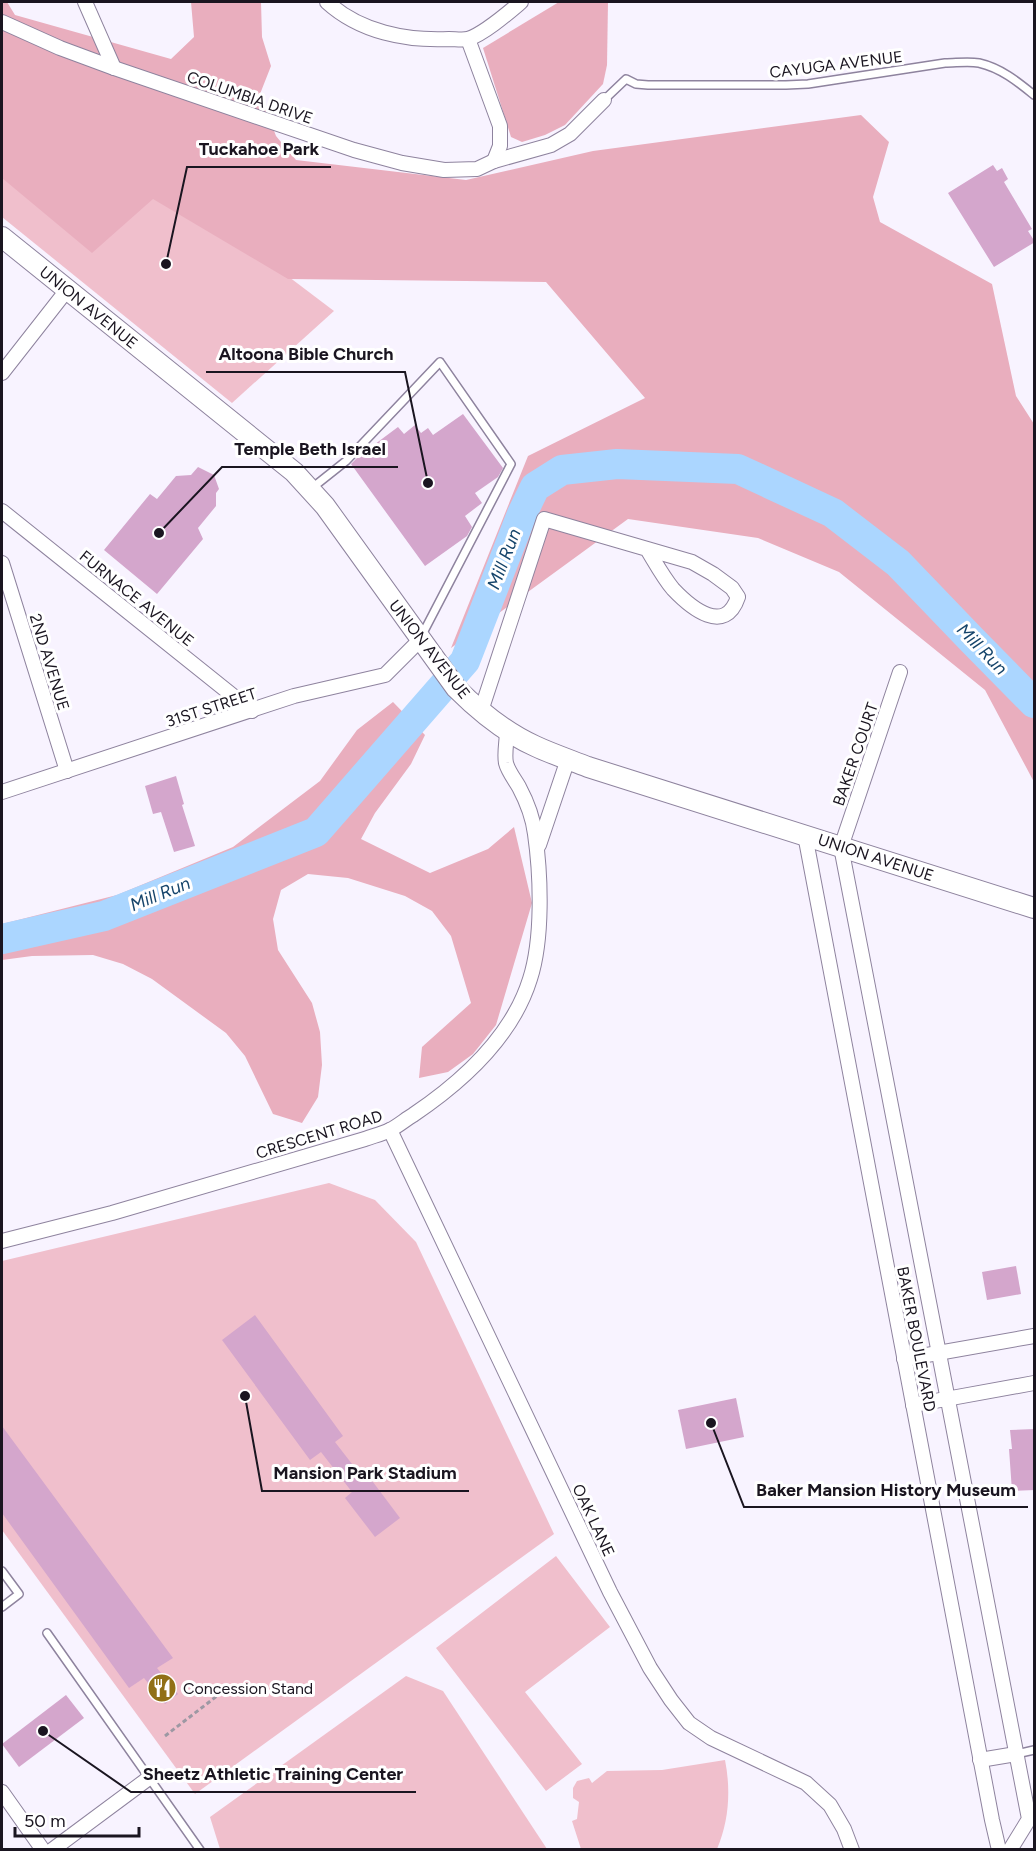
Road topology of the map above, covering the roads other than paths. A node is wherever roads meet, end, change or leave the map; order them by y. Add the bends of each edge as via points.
1 (85, 2) edge
2 (327, 2) edge
3 (521, 2) edge
4 (2, 22) edge
5 (468, 39) junction
6 (114, 68) junction
7 (1035, 95) edge
8 (604, 100) joint
9 (494, 161) junction
10 (2, 237) edge
11 (67, 290) junction
12 (2, 373) edge
13 (311, 490) junction
14 (2, 511) edge
15 (647, 549) junction
16 (2, 563) edge
17 (420, 640) junction
18 (900, 672) dead end
19 (252, 711) junction
20 (481, 711) junction
21 (507, 731) junction
22 (568, 759) junction
23 (67, 771) junction
24 (2, 792) edge
25 (805, 835) junction
26 (841, 847) junction
27 (537, 852) junction
28 (1035, 908) edge
29 (390, 1130) junction
30 (2, 1241) edge
31 (1035, 1336) edge
32 (939, 1354) junction
33 (904, 1359) junction
34 (1035, 1383) edge
35 (948, 1399) junction
36 (913, 1405) junction
37 (2, 1571) edge
38 (2, 1607) edge
39 (47, 1633) dead end
40 (1035, 1750) edge
41 (1016, 1754) junction
42 (980, 1760) junction
43 (149, 1778) junction
44 (2, 1792) edge
45 (43, 1850) edge
46 (52, 1850) edge
47 (200, 1850) edge
48 (852, 1850) edge
49 (999, 1850) edge
50 (1010, 1850) edge

1 - 6 street
2 - 5 street via 384,33 411,39
3 - 5 street via 497,23
4 - 6 street, COLUMBIA DRIVE
5 - 9 street via 500,126 500,146
6 - 9 street, COLUMBIA DRIVE via 402,163 444,170 477,169
7 - 8 lane, CAYUGA AVENUE via 1005,73 980,64 945,63 808,84 648,85 626,79
8 - 9 street, COLUMBIA DRIVE via 570,134 551,146
10 - 11 main road, UNION AVENUE
11 - 12 street
11 - 13 main road, UNION AVENUE via 230,419
13 - 17 main road, UNION AVENUE
13 - 17 lane via 346,461 440,362 511,464
14 - 19 street, FURNACE AVENUE
15 - 15 street via 673,588 695,608 711,617 723,617 734,609 738,597 713,574 692,562
15 - 20 street via 544,519
16 - 23 street, 2ND AVENUE
17 - 19 street, 31ST STREET via 386,675 294,696
17 - 20 main road, UNION AVENUE via 456,688
18 - 26 street, BAKER COURT
19 - 23 street, 31ST STREET
20 - 21 main road, UNION AVENUE
21 - 22 main road, UNION AVENUE
21 - 27 street, CRESCENT ROAD via 506,763 531,814
22 - 25 main road, UNION AVENUE
22 - 27 street, CRESCENT ROAD
23 - 24 street, 31ST STREET
25 - 26 main road, UNION AVENUE
25 - 33 street, BAKER BOULEVARD
26 - 28 main road, UNION AVENUE
26 - 32 street, BAKER BOULEVARD
27 - 29 street, CRESCENT ROAD via 536,951 522,1001 489,1049 467,1072 441,1096
29 - 30 street, CRESCENT ROAD via 112,1213
29 - 48 street, OAK LANE via 610,1592 660,1684 689,1723 711,1738 806,1783 830,1804
31 - 32 street
32 - 33 street
32 - 35 street, BAKER BOULEVARD
33 - 36 street, BAKER BOULEVARD
34 - 35 street
35 - 36 street
35 - 41 street, BAKER BOULEVARD
36 - 42 street, BAKER BOULEVARD
37 - 38 lane via 19,1594
39 - 43 lane
40 - 41 lane
41 - 42 street
41 - 50 street, BAKER BOULEVARD via 1029,1819
42 - 49 street, BAKER BOULEVARD
43 - 46 street
43 - 47 lane
44 - 45 street

